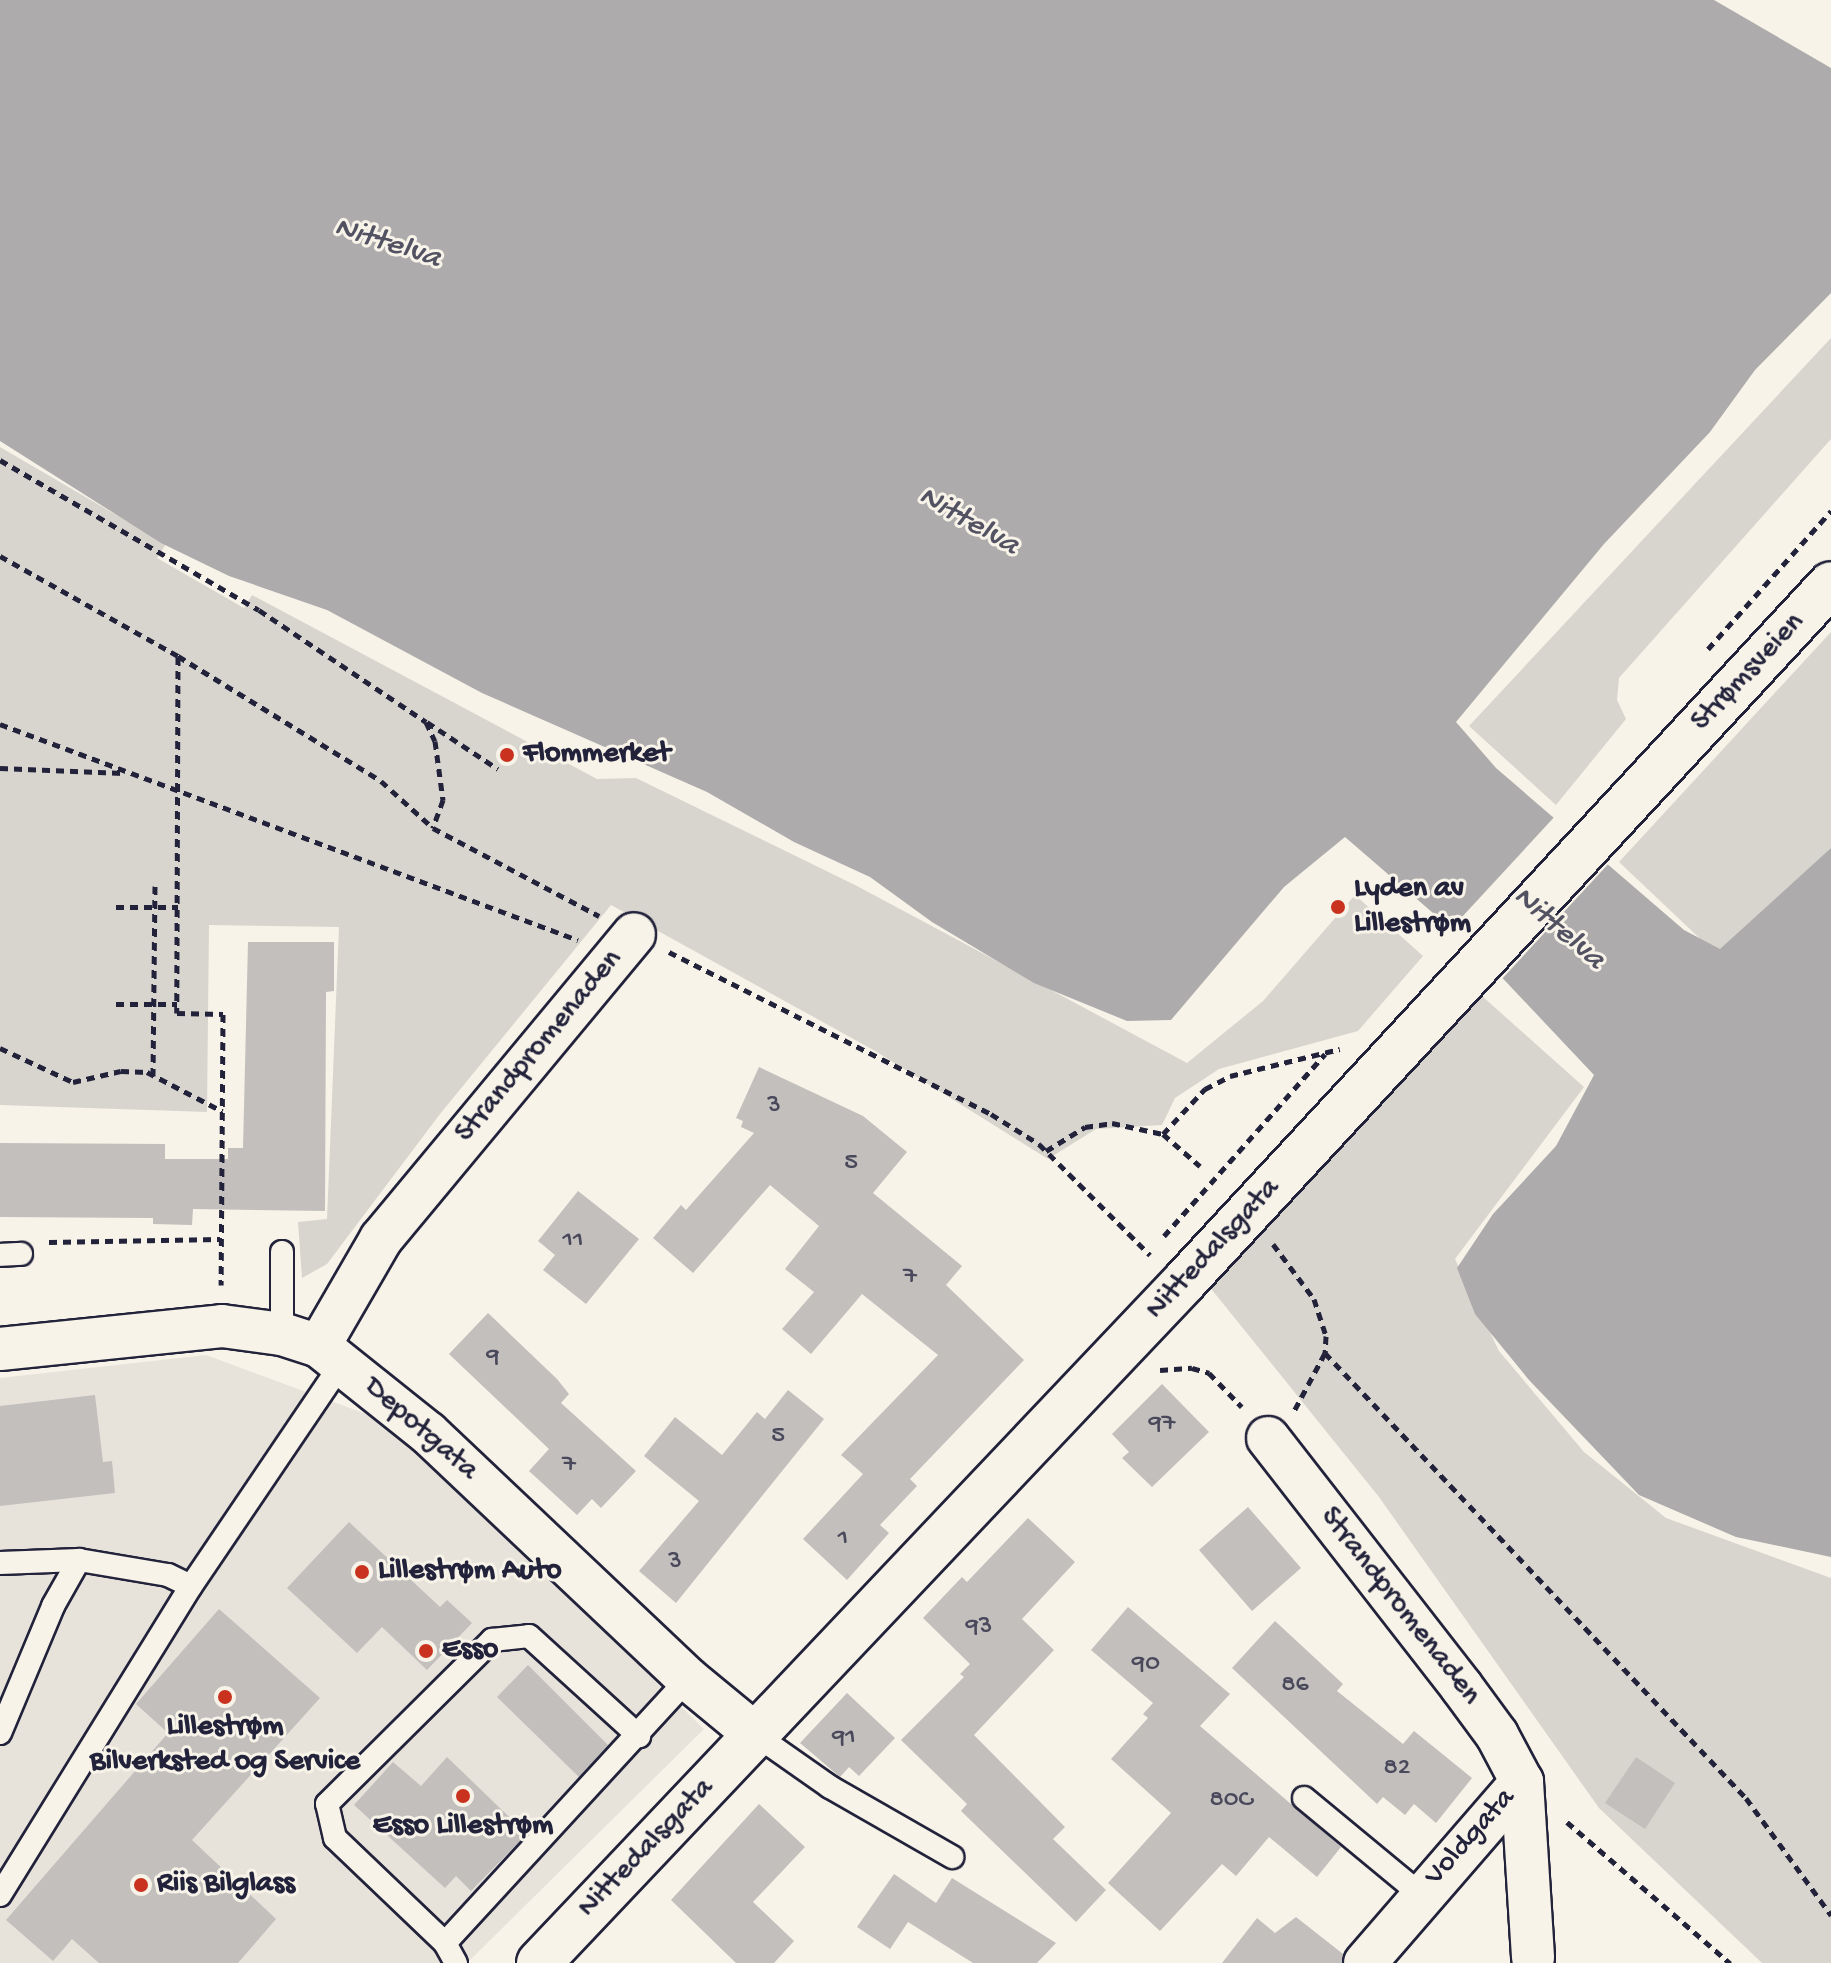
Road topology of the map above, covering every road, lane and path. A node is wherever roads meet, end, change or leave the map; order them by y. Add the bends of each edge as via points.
1 (0, 460) edge
2 (0, 556) edge
3 (1831, 584) edge
4 (178, 656) junction
5 (426, 722) junction
6 (0, 724) edge
7 (1668, 761) joint
8 (0, 768) edge
9 (498, 769) dead end
10 (129, 773) junction
11 (180, 789) junction
12 (433, 828) junction
13 (155, 886) dead end
14 (155, 906) junction
15 (116, 907) dead end
16 (178, 907) junction
17 (625, 945) junction
18 (116, 1004) dead end
19 (153, 1004) junction
20 (177, 1004) junction
21 (1346, 1046) dead end
22 (0, 1048) edge
23 (153, 1076) junction
24 (222, 1111) junction
25 (1163, 1134) junction
26 (1046, 1151) junction
27 (1200, 1166) dead end
28 (1265, 1235) dead end
29 (220, 1239) junction
30 (17, 1250) edge
31 (282, 1252) dead end
32 (1150, 1255) dead end
33 (222, 1326) junction
34 (314, 1348) junction
35 (0, 1349) edge
36 (1325, 1353) junction
37 (1145, 1376) dead end
38 (1268, 1438) junction
39 (79, 1560) junction
40 (0, 1563) edge
41 (191, 1586) junction
42 (688, 1679) junction
43 (0, 1733) edge
44 (756, 1735) junction
45 (639, 1736) junction
46 (1522, 1782) junction
47 (1304, 1798) dead end
48 (952, 1857) dead end
49 (1420, 1894) junction
50 (0, 1895) edge
51 (1831, 1915) edge
52 (451, 1953) edge
53 (1533, 1958) dead end
54 (539, 1963) edge
55 (1365, 1963) edge
56 (1730, 1963) edge

1 - 5 path via 259,610
2 - 4 path
3 - 7 main road, Strømsveien
4 - 11 path
4 - 12 path via 381,781
5 - 9 path
5 - 12 path via 435,741 443,800
6 - 10 path
7 - 44 main road, Nittedalsgata
8 - 10 path
10 - 11 path
11 - 16 path
11 - 17 path
12 - 17 path
13 - 14 path
14 - 15 path
14 - 16 path
14 - 19 path
16 - 20 path
17 - 26 path, Strandpromenaden via 952,1093
17 - 34 street, Strandpromenaden via 381,1239
18 - 19 path
19 - 20 path
19 - 23 path
20 - 24 path via 177,1013 223,1014
21 - 25 path via 1230,1076 1205,1089
22 - 23 path via 73,1082 121,1071
23 - 24 path
24 - 29 path
25 - 26 path via 1112,1123 1085,1127
25 - 27 path
26 - 32 path, Strandpromenaden
28 - 36 path via 1314,1299 1324,1323
29 - 30 path
29 - 33 path
31 - 34 lane
33 - 34 street
33 - 35 street
34 - 41 lane
34 - 42 street, Depotgata via 428,1433
36 - 38 path via 1296,1409
36 - 51 path via 1746,1798
37 - 38 path via 1170,1367 1209,1373
38 - 46 street, Strandpromenaden via 1461,1686 1497,1735
39 - 40 lane
39 - 41 lane via 168,1575
39 - 43 lane via 53,1606
41 - 50 lane
42 - 44 street, Depotgata
42 - 45 lane
44 - 48 lane via 830,1787
44 - 54 main road, Nittedalsgata
45 - 52 lane
45 - 52 lane via 529,1636 492,1640 327,1804 335,1838
46 - 49 street, Voldgata
46 - 53 street
46 - 56 path
47 - 49 lane, Voldgata
49 - 55 street, Voldgata

